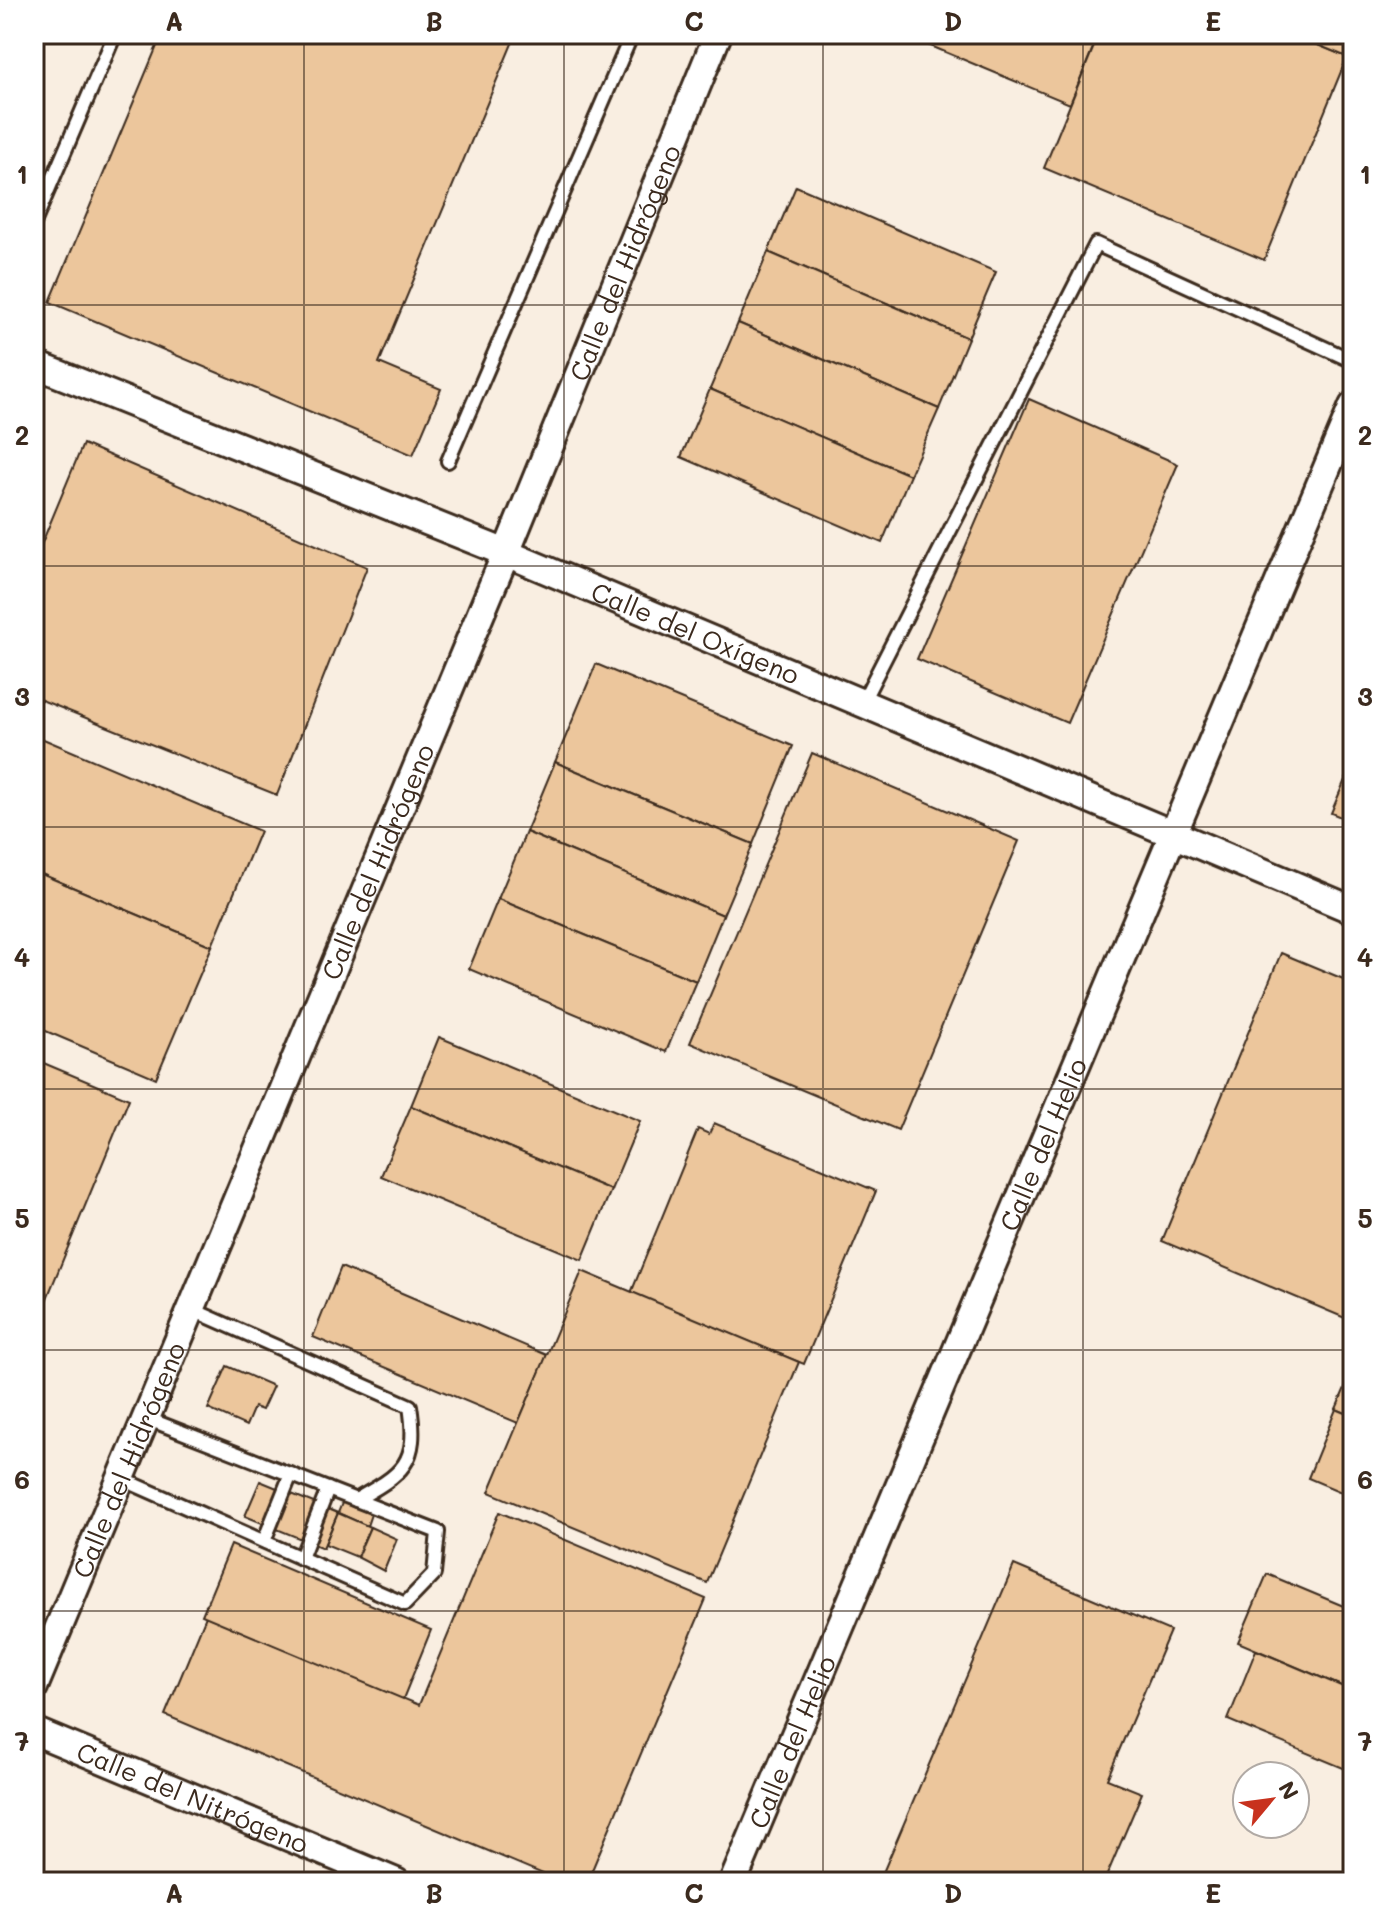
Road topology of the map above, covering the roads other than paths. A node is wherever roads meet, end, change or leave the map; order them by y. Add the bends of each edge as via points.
1 (115, 34) edge
2 (632, 34) edge
3 (718, 34) edge
4 (34, 223) edge
5 (1353, 361) edge
6 (34, 364) edge
7 (1353, 406) edge
8 (448, 461) dead end
9 (506, 553) junction
10 (862, 703) junction
11 (1174, 834) junction
12 (1353, 910) edge
13 (191, 1309) junction
14 (146, 1418) junction
15 (291, 1474) junction
16 (120, 1478) junction
17 (328, 1489) junction
18 (356, 1500) junction
19 (264, 1541) junction
20 (301, 1558) junction
21 (34, 1687) edge
22 (34, 1731) edge
23 (396, 1882) edge
24 (733, 1882) edge

1 - 4 lane
2 - 8 lane
3 - 9 street, Calle del Hidrógeno
5 - 10 lane via 1096,244
6 - 9 street, Calle del Oxígeno
7 - 11 street, Calle del Helio
9 - 10 street, Calle del Oxígeno
9 - 13 street, Calle del Hidrógeno
10 - 11 street, Calle del Oxígeno
11 - 12 street, Calle del Oxígeno
11 - 24 street, Calle del Helio
13 - 14 street, Calle del Hidrógeno
13 - 18 lane via 410,1406 415,1438 399,1475
14 - 15 lane
14 - 16 street, Calle del Hidrógeno
15 - 17 lane
15 - 19 lane
16 - 19 lane
16 - 21 street, Calle del Hidrógeno
17 - 18 lane
17 - 20 lane
18 - 20 lane via 438,1532 434,1574 405,1604
19 - 20 lane
22 - 23 street, Calle del Nitrógeno

